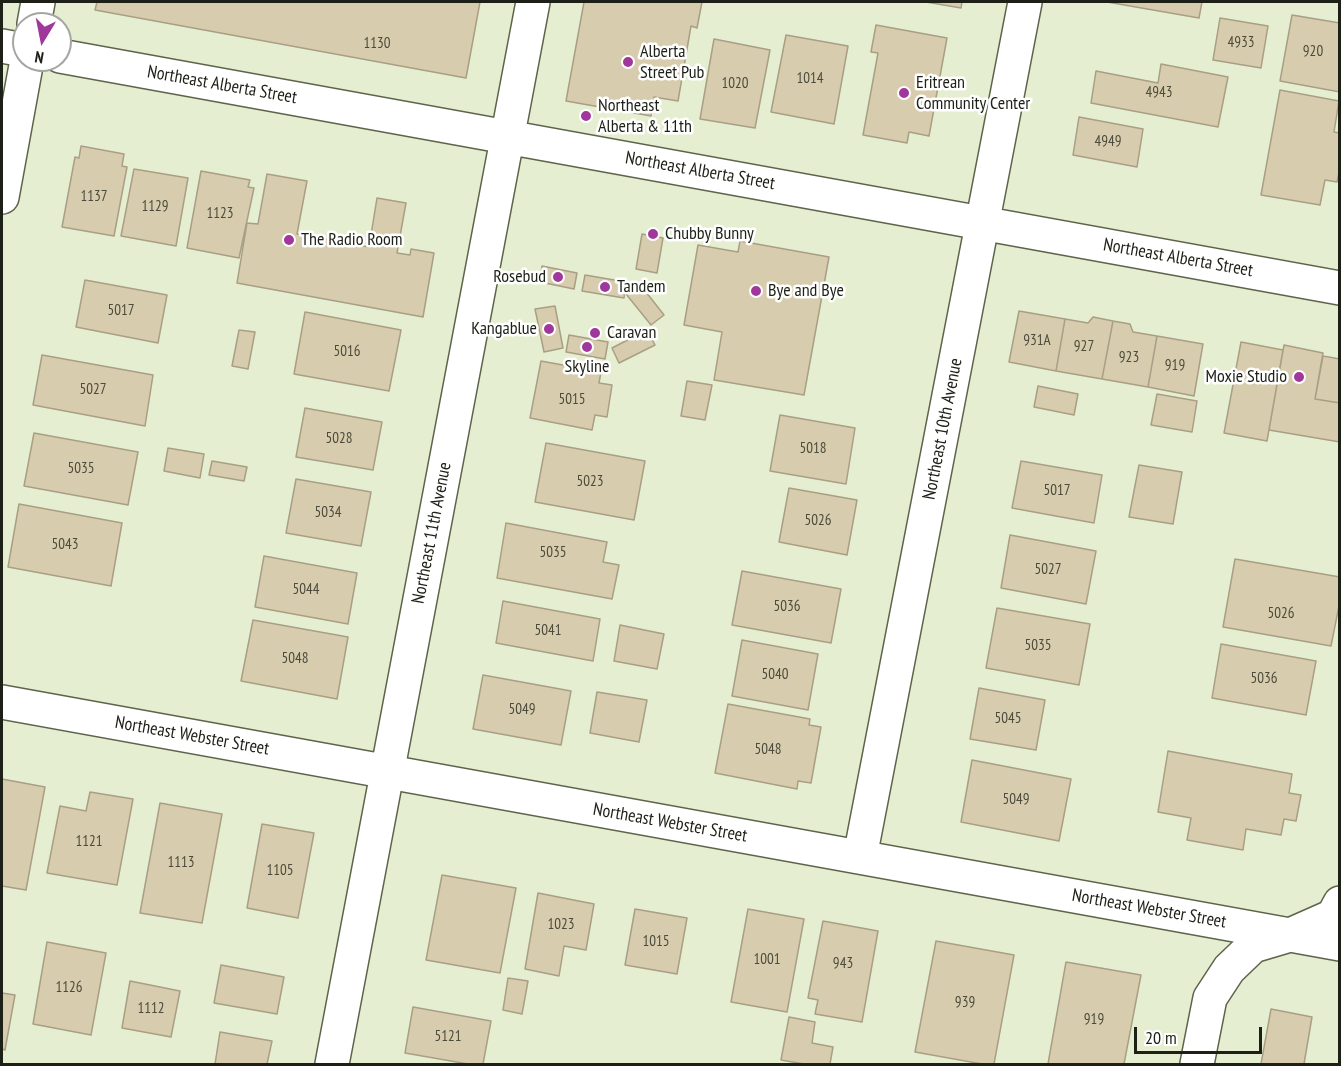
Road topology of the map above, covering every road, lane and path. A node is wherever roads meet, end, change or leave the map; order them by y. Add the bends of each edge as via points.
1 (533, 2) edge
2 (1025, 2) edge
3 (72, 58) edge
4 (25, 72) edge
5 (507, 137) junction
6 (2, 197) edge
7 (983, 222) junction
8 (1340, 288) edge
9 (2, 702) edge
10 (386, 771) junction
11 (860, 857) junction
12 (1340, 903) edge
13 (1290, 935) junction
14 (1340, 944) edge
15 (332, 1065) edge
16 (1197, 1065) edge

1 - 5 street, Northeast 11th Avenue
2 - 7 street, Northeast 10th Avenue
3 - 5 street, Northeast Alberta Street
4 - 6 street
5 - 7 street, Northeast Alberta Street
5 - 10 street, Northeast 11th Avenue
7 - 8 street, Northeast Alberta Street
7 - 11 street, Northeast 10th Avenue
9 - 10 street, Northeast Webster Street
10 - 11 street, Northeast Webster Street
10 - 15 street, Northeast 11th Avenue
11 - 13 street, Northeast Webster Street
12 - 13 street via 1332,916
13 - 14 street, Northeast Webster Street
13 - 16 street via 1253,946 1229,969 1210,998

